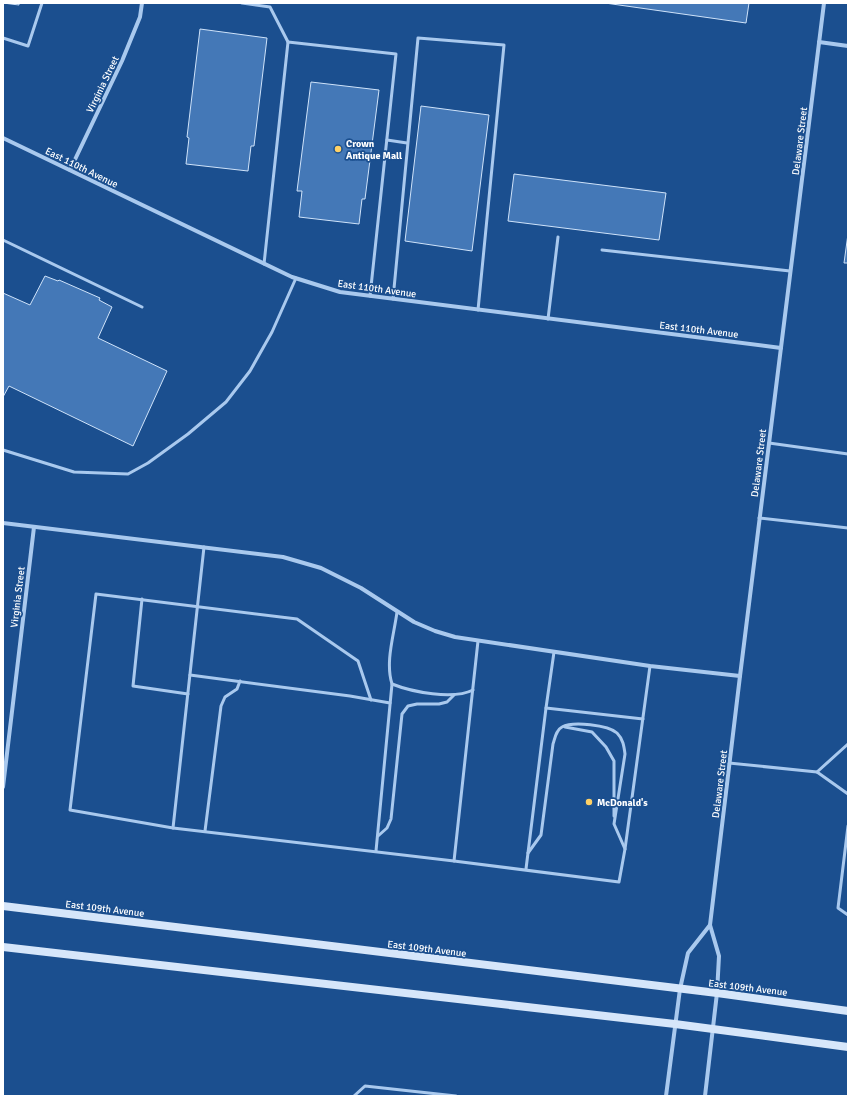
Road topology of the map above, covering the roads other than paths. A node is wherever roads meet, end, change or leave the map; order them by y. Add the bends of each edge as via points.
1 (42, 3) edge
2 (142, 3) edge
3 (242, 3) edge
4 (824, 3) edge
5 (3, 38) edge
6 (288, 42) junction
7 (820, 42) junction
8 (848, 46) edge
9 (3, 138) edge
10 (387, 140) junction
11 (407, 143) junction
12 (70, 170) junction
13 (558, 237) dead end
14 (3, 240) edge
15 (602, 250) dead end
16 (264, 264) junction
17 (790, 271) junction
18 (296, 278) junction
19 (370, 296) junction
20 (393, 299) junction
21 (142, 307) dead end
22 (478, 310) junction
23 (548, 319) junction
24 (781, 348) junction
25 (769, 444) junction
26 (3, 450) edge
27 (848, 454) edge
28 (759, 518) junction
29 (3, 523) edge
30 (34, 527) junction
31 (848, 528) edge
32 (204, 547) junction
33 (142, 599) junction
34 (197, 606) junction
35 (398, 612) junction
36 (478, 641) junction
37 (554, 652) junction
38 (650, 666) junction
39 (190, 675) junction
40 (740, 676) junction
41 (240, 682) junction
42 (392, 684) junction
43 (473, 690) junction
44 (188, 694) junction
45 (454, 695) junction
46 (371, 700) junction
47 (390, 703) junction
48 (546, 708) junction
49 (643, 719) junction
50 (562, 727) junction
51 (848, 744) edge
52 (729, 763) junction
53 (817, 772) junction
54 (3, 787) edge
55 (848, 794) edge
56 (614, 824) junction
57 (848, 826) edge
58 (173, 828) junction
59 (205, 831) junction
60 (378, 836) junction
61 (625, 849) junction
62 (376, 851) junction
63 (528, 853) junction
64 (454, 860) junction
65 (526, 869) junction
66 (3, 906) edge
67 (848, 915) edge
68 (710, 924) junction
69 (3, 947) edge
70 (680, 989) junction
71 (717, 993) junction
72 (848, 1011) edge
73 (675, 1024) junction
74 (712, 1028) junction
75 (848, 1046) edge
76 (354, 1096) edge
77 (456, 1096) edge
78 (666, 1096) edge
79 (705, 1096) edge

1 - 5 lane via 28,46
2 - 12 street, Virginia Street via 140,17 122,61
3 - 6 lane via 270,7
4 - 7 street, Delaware Street
6 - 10 lane via 396,54
6 - 16 lane
7 - 8 street
7 - 17 street, Delaware Street
9 - 12 street, East 110th Avenue
10 - 11 lane
10 - 19 lane
11 - 20 lane
11 - 22 lane via 418,38 504,45
12 - 16 street, East 110th Avenue
13 - 23 lane
14 - 21 lane
15 - 17 lane
16 - 18 street, East 110th Avenue
17 - 24 street, Delaware Street
18 - 19 street, East 110th Avenue via 340,292
18 - 26 lane via 272,332 250,370 226,402 148,463 128,474 74,472
19 - 20 street, East 110th Avenue
20 - 22 street, East 110th Avenue
22 - 23 street, East 110th Avenue
23 - 24 street, East 110th Avenue
24 - 25 street, Delaware Street
25 - 27 lane
25 - 28 street, Delaware Street
28 - 31 lane
28 - 40 street, Delaware Street
29 - 30 street
30 - 32 street
30 - 54 street, Virginia Street
32 - 34 lane
32 - 35 street via 283,557 321,568
33 - 34 lane
33 - 44 lane via 133,686
33 - 58 lane via 96,594 70,810
34 - 39 lane
34 - 46 lane via 297,619 358,661
35 - 36 street via 435,631
35 - 42 lane via 390,656 389,676
36 - 37 street
36 - 43 lane
37 - 38 street
37 - 48 lane
38 - 40 street
38 - 49 lane
39 - 41 lane
39 - 44 lane
40 - 52 street, Delaware Street
41 - 46 lane
41 - 59 lane via 237,689 225,697 221,706
42 - 45 lane via 434,694
42 - 47 lane
43 - 45 lane
43 - 64 lane
44 - 58 lane
45 - 60 lane via 447,702 439,704 408,706 402,714 391,819 387,828
46 - 47 lane
47 - 60 lane
48 - 49 lane
48 - 63 lane
49 - 61 lane
50 - 56 lane via 592,732 614,760
50 - 56 lane via 586,724 606,727 617,734 624,743 625,754
50 - 63 lane via 554,744 541,835
51 - 53 lane
52 - 53 lane
52 - 68 street, Delaware Street
53 - 55 lane
56 - 61 lane
57 - 67 lane via 838,908
58 - 59 lane
59 - 62 lane
60 - 62 lane
61 - 65 lane via 619,882
62 - 64 lane
63 - 65 lane
64 - 65 lane
66 - 70 main road, East 109th Avenue
68 - 70 street via 688,953
68 - 71 street, Delaware Street via 719,956
69 - 73 main road
70 - 71 main road, East 109th Avenue
70 - 73 street
71 - 72 main road, East 109th Avenue
71 - 74 street, Delaware Street
73 - 74 main road
73 - 78 street
74 - 75 main road
74 - 79 street, Delaware Street
76 - 77 lane via 365,1086

